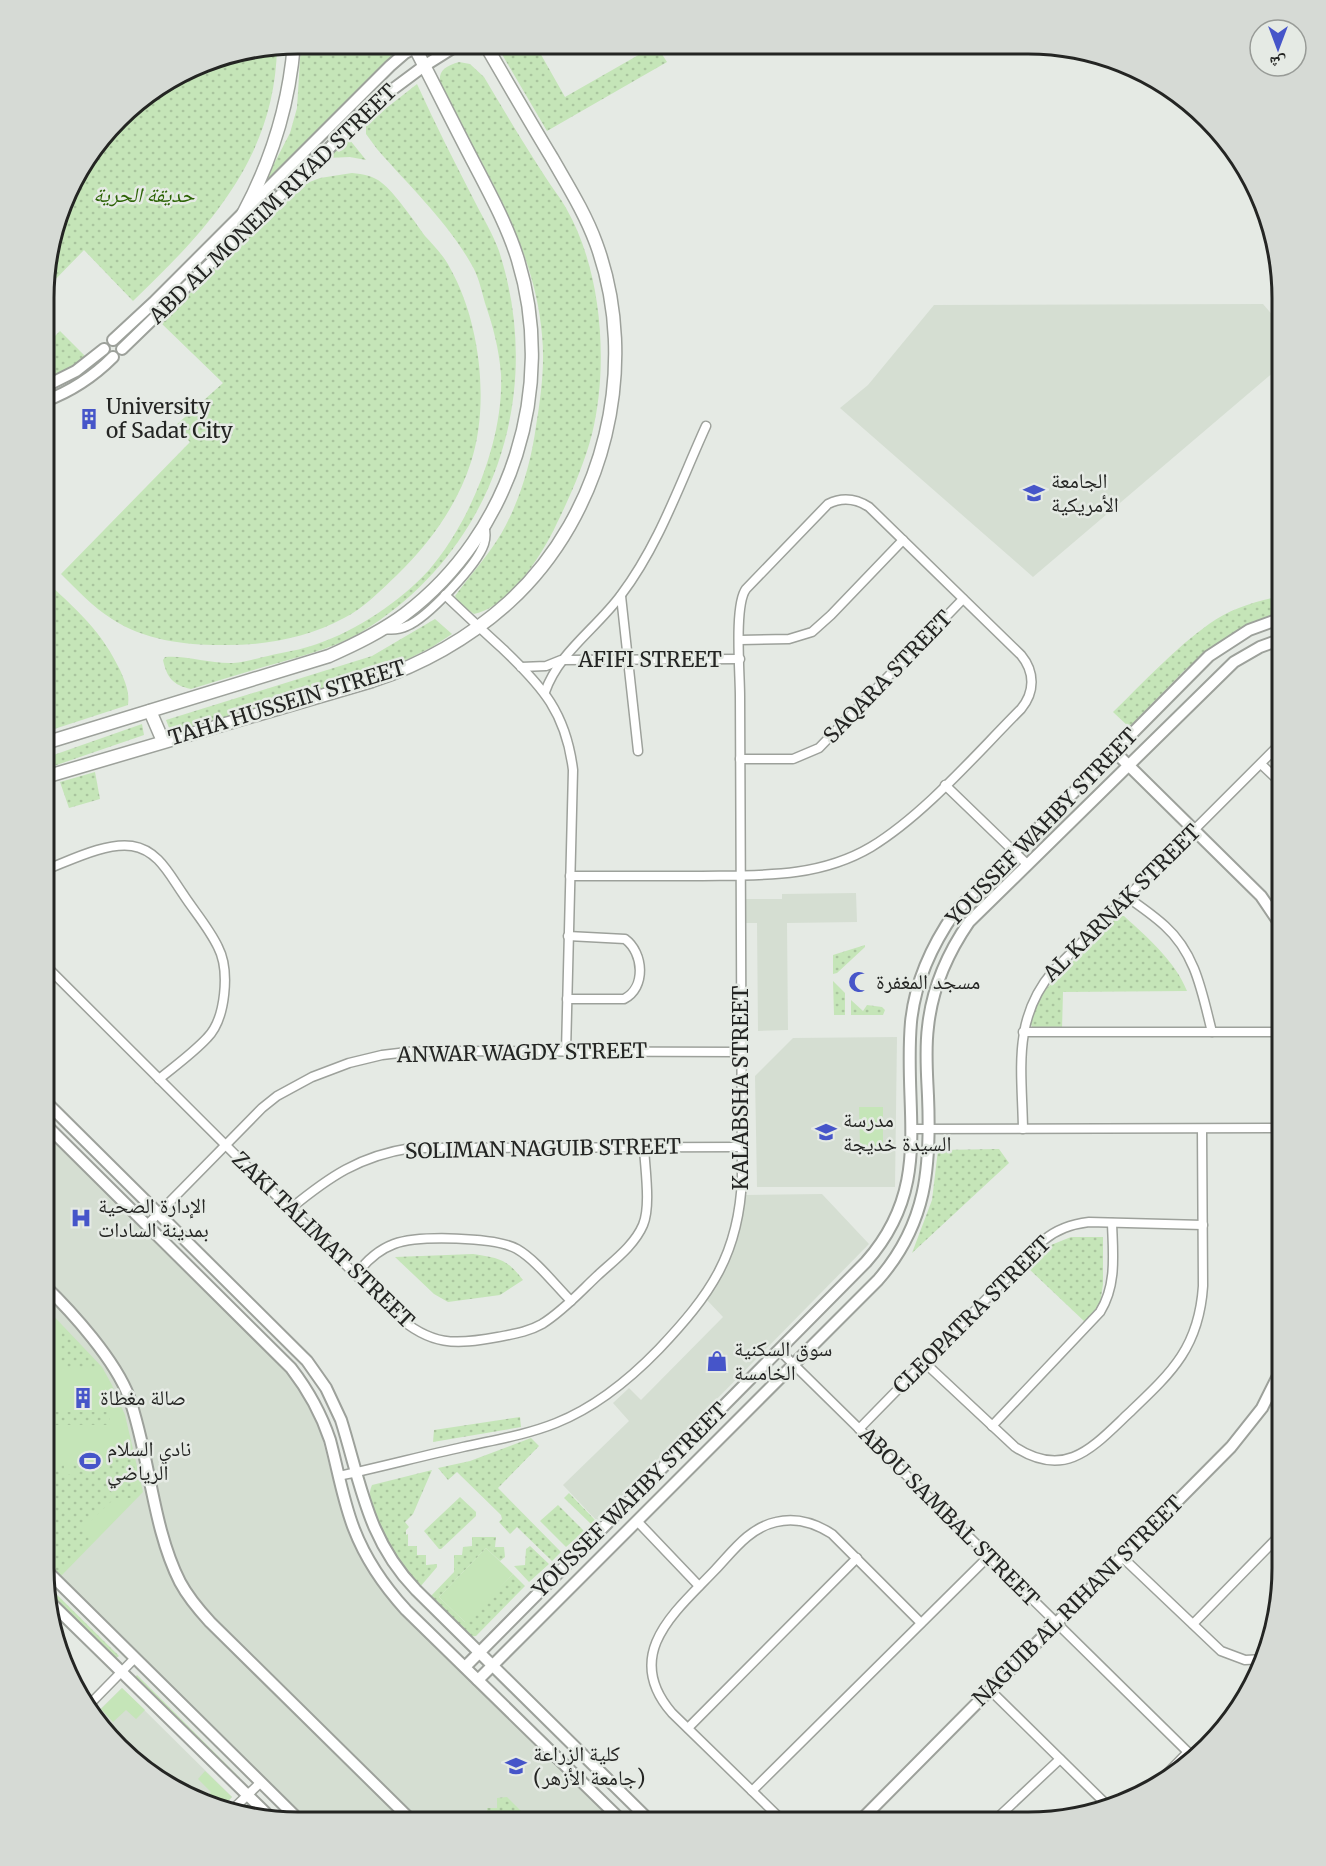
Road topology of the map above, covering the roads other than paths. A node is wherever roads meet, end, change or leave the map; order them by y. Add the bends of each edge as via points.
1 (293, 54) edge
2 (404, 54) edge
3 (420, 54) edge
4 (443, 54) edge
5 (491, 54) edge
6 (424, 66) junction
7 (340, 116) junction
8 (350, 127) junction
9 (243, 214) junction
10 (113, 340) dead end
11 (104, 349) dead end
12 (122, 349) dead end
13 (113, 357) dead end
14 (54, 381) edge
15 (54, 397) edge
16 (706, 426) dead end
17 (484, 525) junction
18 (903, 540) junction
19 (445, 595) junction
20 (621, 596) junction
21 (963, 599) junction
22 (1272, 622) edge
23 (479, 627) junction
24 (384, 629) junction
25 (740, 640) junction
26 (1272, 643) edge
27 (740, 659) junction
28 (561, 660) junction
29 (628, 660) junction
30 (521, 667) junction
31 (544, 692) junction
32 (150, 711) junction
33 (54, 740) edge
34 (163, 741) junction
35 (638, 751) dead end
36 (1114, 751) junction
37 (1272, 752) edge
38 (740, 759) junction
39 (1261, 764) junction
40 (1129, 765) junction
41 (54, 774) edge
42 (1272, 774) edge
43 (945, 785) junction
44 (1194, 830) junction
45 (1014, 851) junction
46 (1028, 865) junction
47 (54, 867) edge
48 (570, 876) junction
49 (741, 876) junction
50 (1127, 897) junction
51 (1272, 912) edge
52 (568, 936) junction
53 (54, 974) edge
54 (567, 999) junction
55 (1023, 1032) junction
56 (1212, 1032) junction
57 (1272, 1032) edge
58 (566, 1052) junction
59 (741, 1052) junction
60 (159, 1079) junction
61 (54, 1110) edge
62 (1272, 1128) edge
63 (911, 1129) junction
64 (929, 1129) junction
65 (1023, 1129) junction
66 (1202, 1129) junction
67 (54, 1133) edge
68 (225, 1146) junction
69 (742, 1147) junction
70 (644, 1148) junction
71 (290, 1209) junction
72 (159, 1213) junction
73 (1112, 1223) junction
74 (147, 1225) junction
75 (1203, 1225) junction
76 (356, 1275) junction
77 (54, 1296) edge
78 (571, 1301) junction
79 (779, 1350) junction
80 (924, 1362) junction
81 (793, 1364) junction
82 (1272, 1388) edge
83 (992, 1426) junction
84 (859, 1429) junction
85 (356, 1472) junction
86 (339, 1476) junction
87 (637, 1521) junction
88 (1272, 1543) edge
89 (989, 1556) junction
90 (1122, 1557) junction
91 (857, 1558) junction
92 (55, 1579) edge
93 (699, 1586) junction
94 (58, 1610) edge
95 (921, 1623) junction
96 (1057, 1623) junction
97 (1193, 1624) junction
98 (479, 1653) junction
99 (135, 1658) junction
100 (1254, 1660) edge
101 (492, 1666) junction
102 (465, 1667) junction
103 (122, 1672) junction
104 (478, 1680) junction
105 (990, 1690) junction
106 (93, 1701) edge
107 (687, 1728) junction
108 (1188, 1752) joint
109 (1183, 1757) edge
110 (1060, 1759) junction
111 (261, 1782) junction
112 (752, 1791) junction
113 (247, 1795) junction
114 (1102, 1800) edge
115 (238, 1804) edge
116 (262, 1809) edge
117 (291, 1812) edge
118 (403, 1812) edge
119 (613, 1812) edge
120 (641, 1812) edge
121 (774, 1812) edge
122 (869, 1812) edge
123 (1004, 1812) edge

1 - 9 main road via 280,127
2 - 7 street, ABD AL MONEIM RIYAD STREET
3 - 6 main road, TAHA HUSSEIN STREET
4 - 6 street, ABD AL MONEIM RIYAD STREET
5 - 23 main road, TAHA HUSSEIN STREET via 584,215 596,243 612,310 615,356 612,402 603,447 578,511 540,568
6 - 8 street, ABD AL MONEIM RIYAD STREET
6 - 17 main road, TAHA HUSSEIN STREET via 511,239 530,315 532,370 527,414 508,478
7 - 8 street
7 - 9 street, ABD AL MONEIM RIYAD STREET
8 - 12 street, ABD AL MONEIM RIYAD STREET
9 - 10 street, ABD AL MONEIM RIYAD STREET
11 - 14 street
13 - 15 street via 87,380
16 - 20 street via 658,533
17 - 19 street via 486,538 482,549
17 - 24 main road, TAHA HUSSEIN STREET via 466,553 437,585
18 - 21 street
18 - 25 street via 812,632 789,639
18 - 25 street, KALABSHA STREET via 869,507 858,501 833,501 746,589 740,604
19 - 23 street
19 - 24 street via 408,626
20 - 28 street
20 - 29 street
21 - 38 street, SAQARA STREET via 819,748 792,759
21 - 43 street via 1025,661 1032,686 1021,709
22 - 36 street, YOUSSEF WAHBY STREET via 1249,630 1209,656
23 - 30 street
23 - 34 main road, TAHA HUSSEIN STREET via 435,655 394,674
24 - 32 main road, TAHA HUSSEIN STREET via 330,656
25 - 27 street, KALABSHA STREET
26 - 40 street, YOUSSEF WAHBY STREET via 1234,662
27 - 29 street, AFIFI STREET
27 - 38 street, KALABSHA STREET
28 - 29 street, AFIFI STREET
28 - 30 street, AFIFI STREET
28 - 31 street
29 - 35 street
30 - 31 street
31 - 48 street via 561,721 573,770
32 - 33 main road, TAHA HUSSEIN STREET
32 - 34 main road
34 - 41 main road, TAHA HUSSEIN STREET
36 - 40 street
36 - 45 street, YOUSSEF WAHBY STREET
37 - 39 street, AL KARNAK STREET
38 - 49 street, KALABSHA STREET
39 - 42 street
39 - 44 street, AL KARNAK STREET
40 - 44 street
40 - 46 street, YOUSSEF WAHBY STREET
43 - 45 street
43 - 49 street via 906,823 845,860 791,874
44 - 50 street, AL KARNAK STREET
44 - 51 street via 1261,896
45 - 46 street
45 - 63 street, YOUSSEF WAHBY STREET via 955,912 924,967 912,1020
46 - 64 street, YOUSSEF WAHBY STREET via 969,922 938,980 927,1036
47 - 60 street via 115,846 147,851 165,867 219,948 224,993 215,1026 209,1036
48 - 49 street
48 - 52 street
49 - 59 street, KALABSHA STREET
50 - 55 street, AL KARNAK STREET via 1045,980 1033,999
50 - 56 street via 1166,926 1182,945 1196,971
52 - 54 street
52 - 54 street via 625,939 637,950 639,983 624,999
53 - 60 street, ZAKI TALIMAT STREET
54 - 58 street
55 - 56 street
55 - 65 street, AL KARNAK STREET
56 - 57 street
58 - 59 street, ANWAR WAGDY STREET
58 - 68 street, ANWAR WAGDY STREET via 416,1052 349,1063 277,1096
59 - 69 street, KALABSHA STREET
60 - 68 street, ZAKI TALIMAT STREET
61 - 72 street
62 - 66 street
63 - 64 street
63 - 79 street, YOUSSEF WAHBY STREET via 907,1186 890,1230 866,1262
64 - 65 street
64 - 81 street, YOUSSEF WAHBY STREET via 925,1188 916,1220 902,1247 878,1280
65 - 66 street
66 - 75 street
67 - 74 street
68 - 71 street, ZAKI TALIMAT STREET
68 - 72 street, ANWAR WAGDY STREET
69 - 70 street, SOLIMAN NAGUIB STREET
69 - 85 street, KALABSHA STREET via 740,1210 723,1266 690,1317 627,1380 587,1408 542,1428
70 - 71 street, SOLIMAN NAGUIB STREET via 403,1149 349,1166
70 - 78 street, ZAKI TALIMAT STREET via 643,1225 622,1252
71 - 76 street, ZAKI TALIMAT STREET
72 - 74 street, ANWAR WAGDY STREET
72 - 85 street via 307,1361 334,1404
73 - 75 street, CLEOPATRA STREET
73 - 80 street, CLEOPATRA STREET via 1081,1223 1050,1235
73 - 83 street via 1113,1280 1105,1304
74 - 86 street via 295,1373 320,1415
75 - 83 street via 1203,1286 1195,1331 1176,1366 1134,1409 1091,1449 1065,1459 1047,1460 1030,1455
76 - 78 street, ZAKI TALIMAT STREET via 405,1323 426,1335 456,1343 526,1331
76 - 78 street via 377,1253 403,1241 489,1241 509,1245 526,1255
77 - 118 street via 90,1337 128,1395 167,1548 180,1582 194,1603
79 - 81 street, ABOU SAMBAL STREET
79 - 98 street, YOUSSEF WAHBY STREET
80 - 83 street
80 - 84 street, CLEOPATRA STREET
81 - 84 street, ABOU SAMBAL STREET
81 - 87 street, YOUSSEF WAHBY STREET
82 - 90 street, NAGUIB AL RIHANI STREET via 1242,1435
84 - 89 street, ABOU SAMBAL STREET
85 - 86 street, KALABSHA STREET
85 - 98 street via 374,1528 392,1561
86 - 102 street via 353,1526 375,1571 406,1610
87 - 93 street
87 - 101 street, YOUSSEF WAHBY STREET
88 - 97 street
89 - 95 street
89 - 96 street, ABOU SAMBAL STREET
90 - 96 street, NAGUIB AL RIHANI STREET
90 - 97 street
91 - 93 street via 815,1524 796,1520 776,1522 746,1538
91 - 95 street
91 - 107 street
92 - 99 street
93 - 107 street via 661,1629 652,1658 659,1694
94 - 103 street
95 - 112 street
96 - 105 street, NAGUIB AL RIHANI STREET
96 - 108 street, ABOU SAMBAL STREET
97 - 100 street via 1221,1651
98 - 101 street
98 - 102 street, YOUSSEF WAHBY STREET
99 - 103 street
99 - 111 street
101 - 104 street, YOUSSEF WAHBY STREET
101 - 120 street
102 - 104 street
103 - 106 street
103 - 113 street
104 - 119 street
105 - 110 street
105 - 122 street, NAGUIB AL RIHANI STREET
107 - 112 street
108 - 109 street
110 - 114 street
110 - 123 street
111 - 113 street
111 - 117 street
112 - 121 street
113 - 115 street
113 - 116 street

